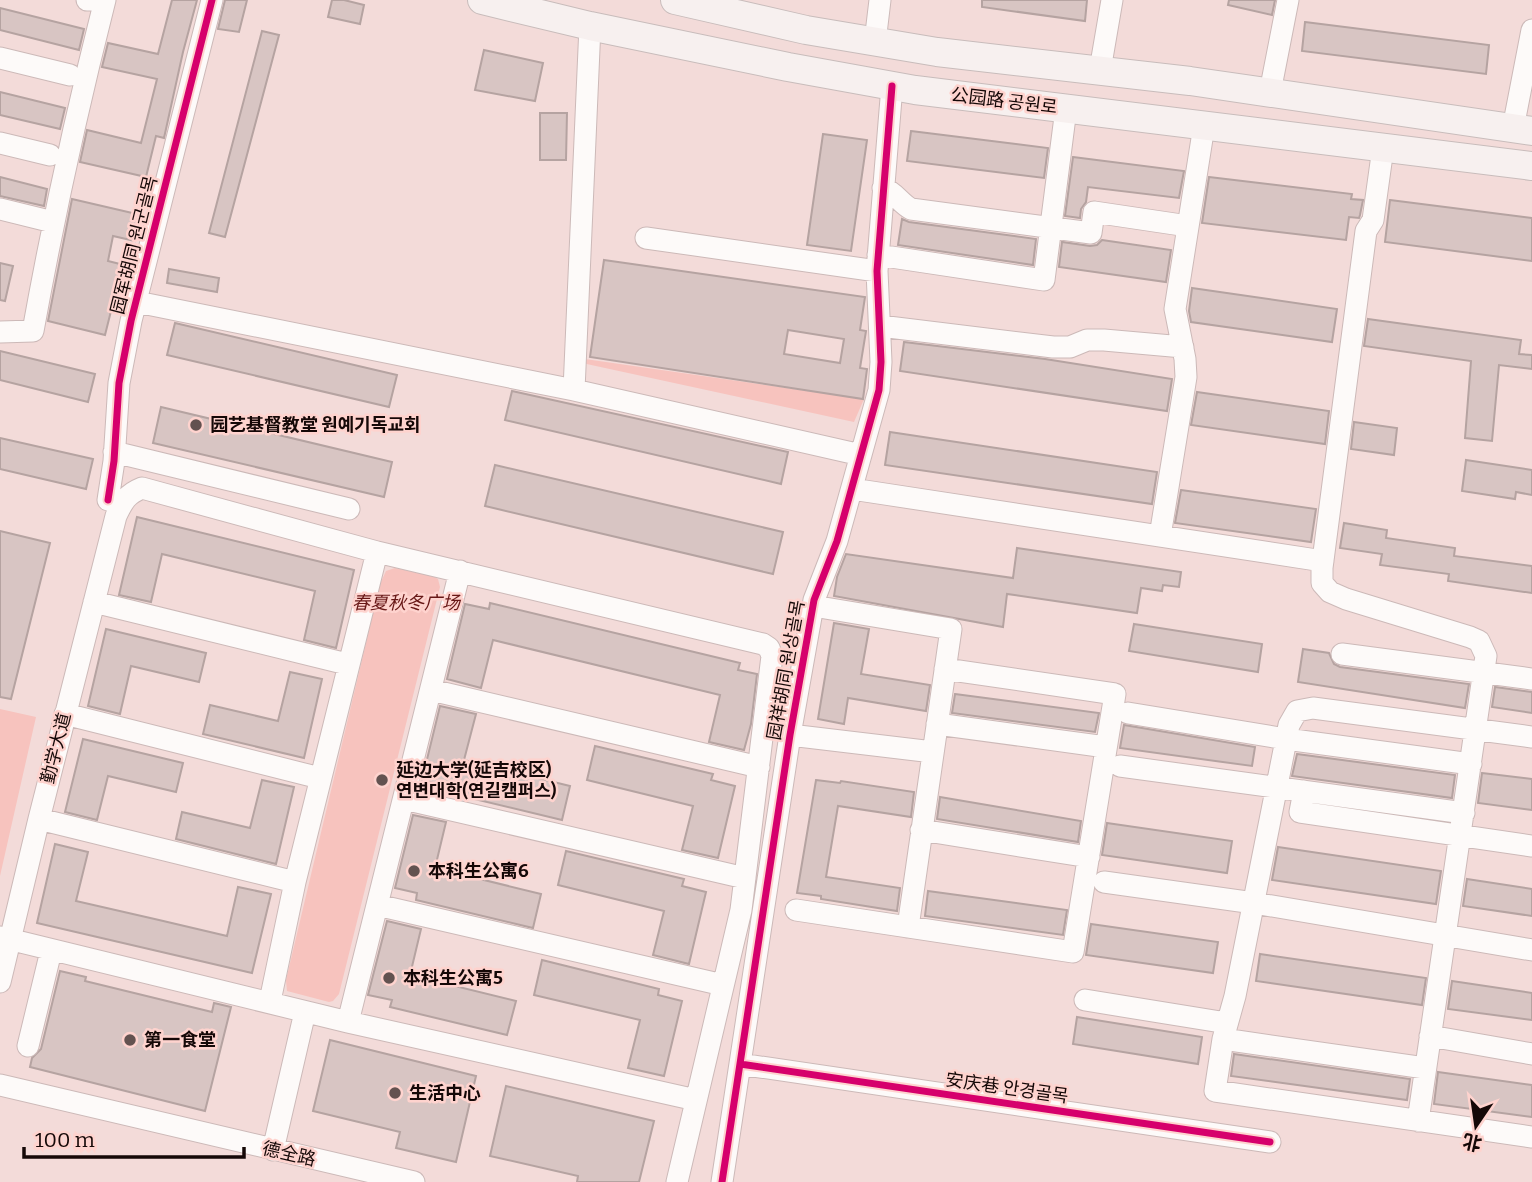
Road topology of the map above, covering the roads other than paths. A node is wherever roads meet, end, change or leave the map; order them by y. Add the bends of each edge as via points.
1 (104, 0) edge
2 (212, 0) edge
3 (482, 0) edge
4 (676, 0) edge
5 (880, 0) edge
6 (1112, 0) edge
7 (1288, 0) edge
8 (590, 26) junction
9 (1532, 30) edge
10 (875, 41) junction
11 (0, 58) edge
12 (1100, 70) junction
13 (70, 75) dead end
14 (892, 86) junction
15 (1270, 92) junction
16 (1066, 109) junction
17 (1204, 126) junction
18 (1522, 130) edge
19 (0, 143) edge
20 (1377, 147) junction
21 (50, 155) dead end
22 (1532, 166) edge
23 (883, 188) junction
24 (0, 209) edge
25 (53, 222) junction
26 (1188, 226) junction
27 (1051, 228) junction
28 (646, 238) dead end
29 (877, 263) junction
30 (136, 302) junction
31 (880, 326) junction
32 (0, 332) edge
33 (1183, 347) junction
34 (573, 390) junction
35 (114, 452) junction
36 (861, 454) junction
37 (852, 489) junction
38 (112, 508) junction
39 (349, 509) dead end
40 (1160, 537) junction
41 (376, 552) junction
42 (1323, 561) junction
43 (460, 571) junction
44 (94, 602) junction
45 (813, 607) junction
46 (1342, 654) dead end
47 (348, 664) junction
48 (945, 669) junction
49 (1485, 672) junction
50 (1532, 678) edge
51 (431, 690) junction
52 (1128, 713) dead end
53 (65, 714) junction
54 (937, 724) junction
55 (1476, 729) junction
56 (790, 735) junction
57 (1532, 737) edge
58 (1286, 739) junction
59 (1106, 747) junction
60 (933, 752) junction
61 (1471, 764) junction
62 (1120, 766) dead end
63 (759, 767) junction
64 (320, 778) junction
65 (1277, 787) junction
66 (1304, 791) junction
67 (404, 799) junction
68 (1464, 813) junction
69 (38, 819) junction
70 (921, 830) junction
71 (1460, 835) junction
72 (1532, 846) edge
73 (1089, 857) junction
74 (745, 877) junction
75 (295, 882) junction
76 (1104, 882) dead end
77 (1254, 903) junction
78 (377, 905) junction
79 (796, 910) dead end
80 (908, 927) junction
81 (1445, 935) junction
82 (6, 938) edge
83 (1532, 950) edge
84 (51, 951) junction
85 (0, 982) edge
86 (723, 985) junction
87 (1085, 1000) dead end
88 (270, 1001) junction
89 (305, 1012) junction
90 (348, 1022) junction
91 (1225, 1031) junction
92 (1430, 1036) junction
93 (28, 1045) dead end
94 (1532, 1054) edge
95 (740, 1064) junction
96 (1426, 1068) junction
97 (0, 1085) edge
98 (696, 1100) junction
99 (1418, 1121) junction
100 (1532, 1138) edge
101 (1270, 1142) dead end
102 (273, 1150) junction
103 (415, 1182) edge
104 (677, 1182) edge
105 (722, 1182) edge

1 - 25 street
2 - 30 street, 园军胡同 원군골목
3 - 8 main road, 公园路 공원로
4 - 10 main road
5 - 10 street
6 - 12 street
7 - 15 street
8 - 14 main road, 公园路 공원로
8 - 34 street
9 - 18 street
10 - 12 main road
11 - 13 street
12 - 15 main road
14 - 16 main road, 公园路 공원로
14 - 23 street, 园祥胡同 원상골목
15 - 18 main road
16 - 17 main road, 公园路 공원로
16 - 27 street
17 - 20 main road, 公园路 공원로
17 - 26 street
19 - 21 street
20 - 22 main road, 公园路 공원로
20 - 42 street via 1362,219 1366,231
23 - 27 street via 911,209
23 - 29 street, 园祥胡同 원상골목
24 - 25 street
25 - 32 street via 33,331
26 - 27 street via 1094,212 1091,233
26 - 33 street via 1175,309
27 - 29 street via 1044,279
28 - 29 street
29 - 31 street, 园祥胡同 원상골목
30 - 34 street
30 - 35 street, 园军胡同 원군골목 via 119,383
31 - 33 street via 1053,347 1087,340
31 - 36 street, 园祥胡同 원상골목 via 878,390
33 - 40 street via 1186,377
34 - 36 street
35 - 38 street, 园军胡同 원군골목
35 - 39 street
36 - 37 street, 园祥胡同 원상골목
37 - 40 street
37 - 45 street, 园祥胡同 원상골목
38 - 41 street via 142,488
38 - 44 street, 勤学大道
40 - 42 street
41 - 43 street
41 - 47 street
42 - 49 street via 1322,583 1330,592 1479,641 1486,656
43 - 51 street
43 - 63 street via 769,648 772,656
44 - 47 street
44 - 53 street, 勤学大道
45 - 48 street via 951,629
45 - 56 street, 园祥胡同 원상골목
46 - 49 street
47 - 64 street
48 - 54 street
48 - 59 street via 1115,694
49 - 50 street
49 - 55 street
51 - 63 street
51 - 67 street
52 - 58 street
53 - 64 street
53 - 69 street, 勤学大道
54 - 59 street
54 - 60 street
55 - 57 street
55 - 58 street via 1304,709 1292,717
55 - 61 street
56 - 60 street
56 - 95 street, 园祥胡同 원상골목
58 - 61 street
58 - 65 street
59 - 73 street
60 - 70 street
61 - 68 street
62 - 65 street
63 - 74 street
64 - 75 street
65 - 66 street
65 - 77 street
66 - 68 street
66 - 71 street via 1300,812
67 - 74 street
67 - 78 street
68 - 71 street
69 - 75 street
69 - 82 street, 勤学大道
70 - 73 street
70 - 80 street
71 - 72 street
71 - 81 street
73 - 80 street via 1073,952
74 - 86 street
75 - 88 street
76 - 77 street
77 - 81 street
77 - 91 street
78 - 86 street
78 - 90 street
79 - 80 street
81 - 83 street
81 - 92 street
82 - 84 street
82 - 85 street, 勤学大道
84 - 88 street
84 - 93 street
86 - 98 street
87 - 91 street
88 - 89 street
89 - 90 street
89 - 102 street
90 - 98 street
91 - 96 street
91 - 99 street via 1214,1091
92 - 94 street
92 - 96 street
95 - 101 street, 安庆巷 안경골목
95 - 105 street, 园祥胡同 원상골목
96 - 99 street
97 - 102 street, 德全路
98 - 104 street
99 - 100 street
102 - 103 street, 德全路

